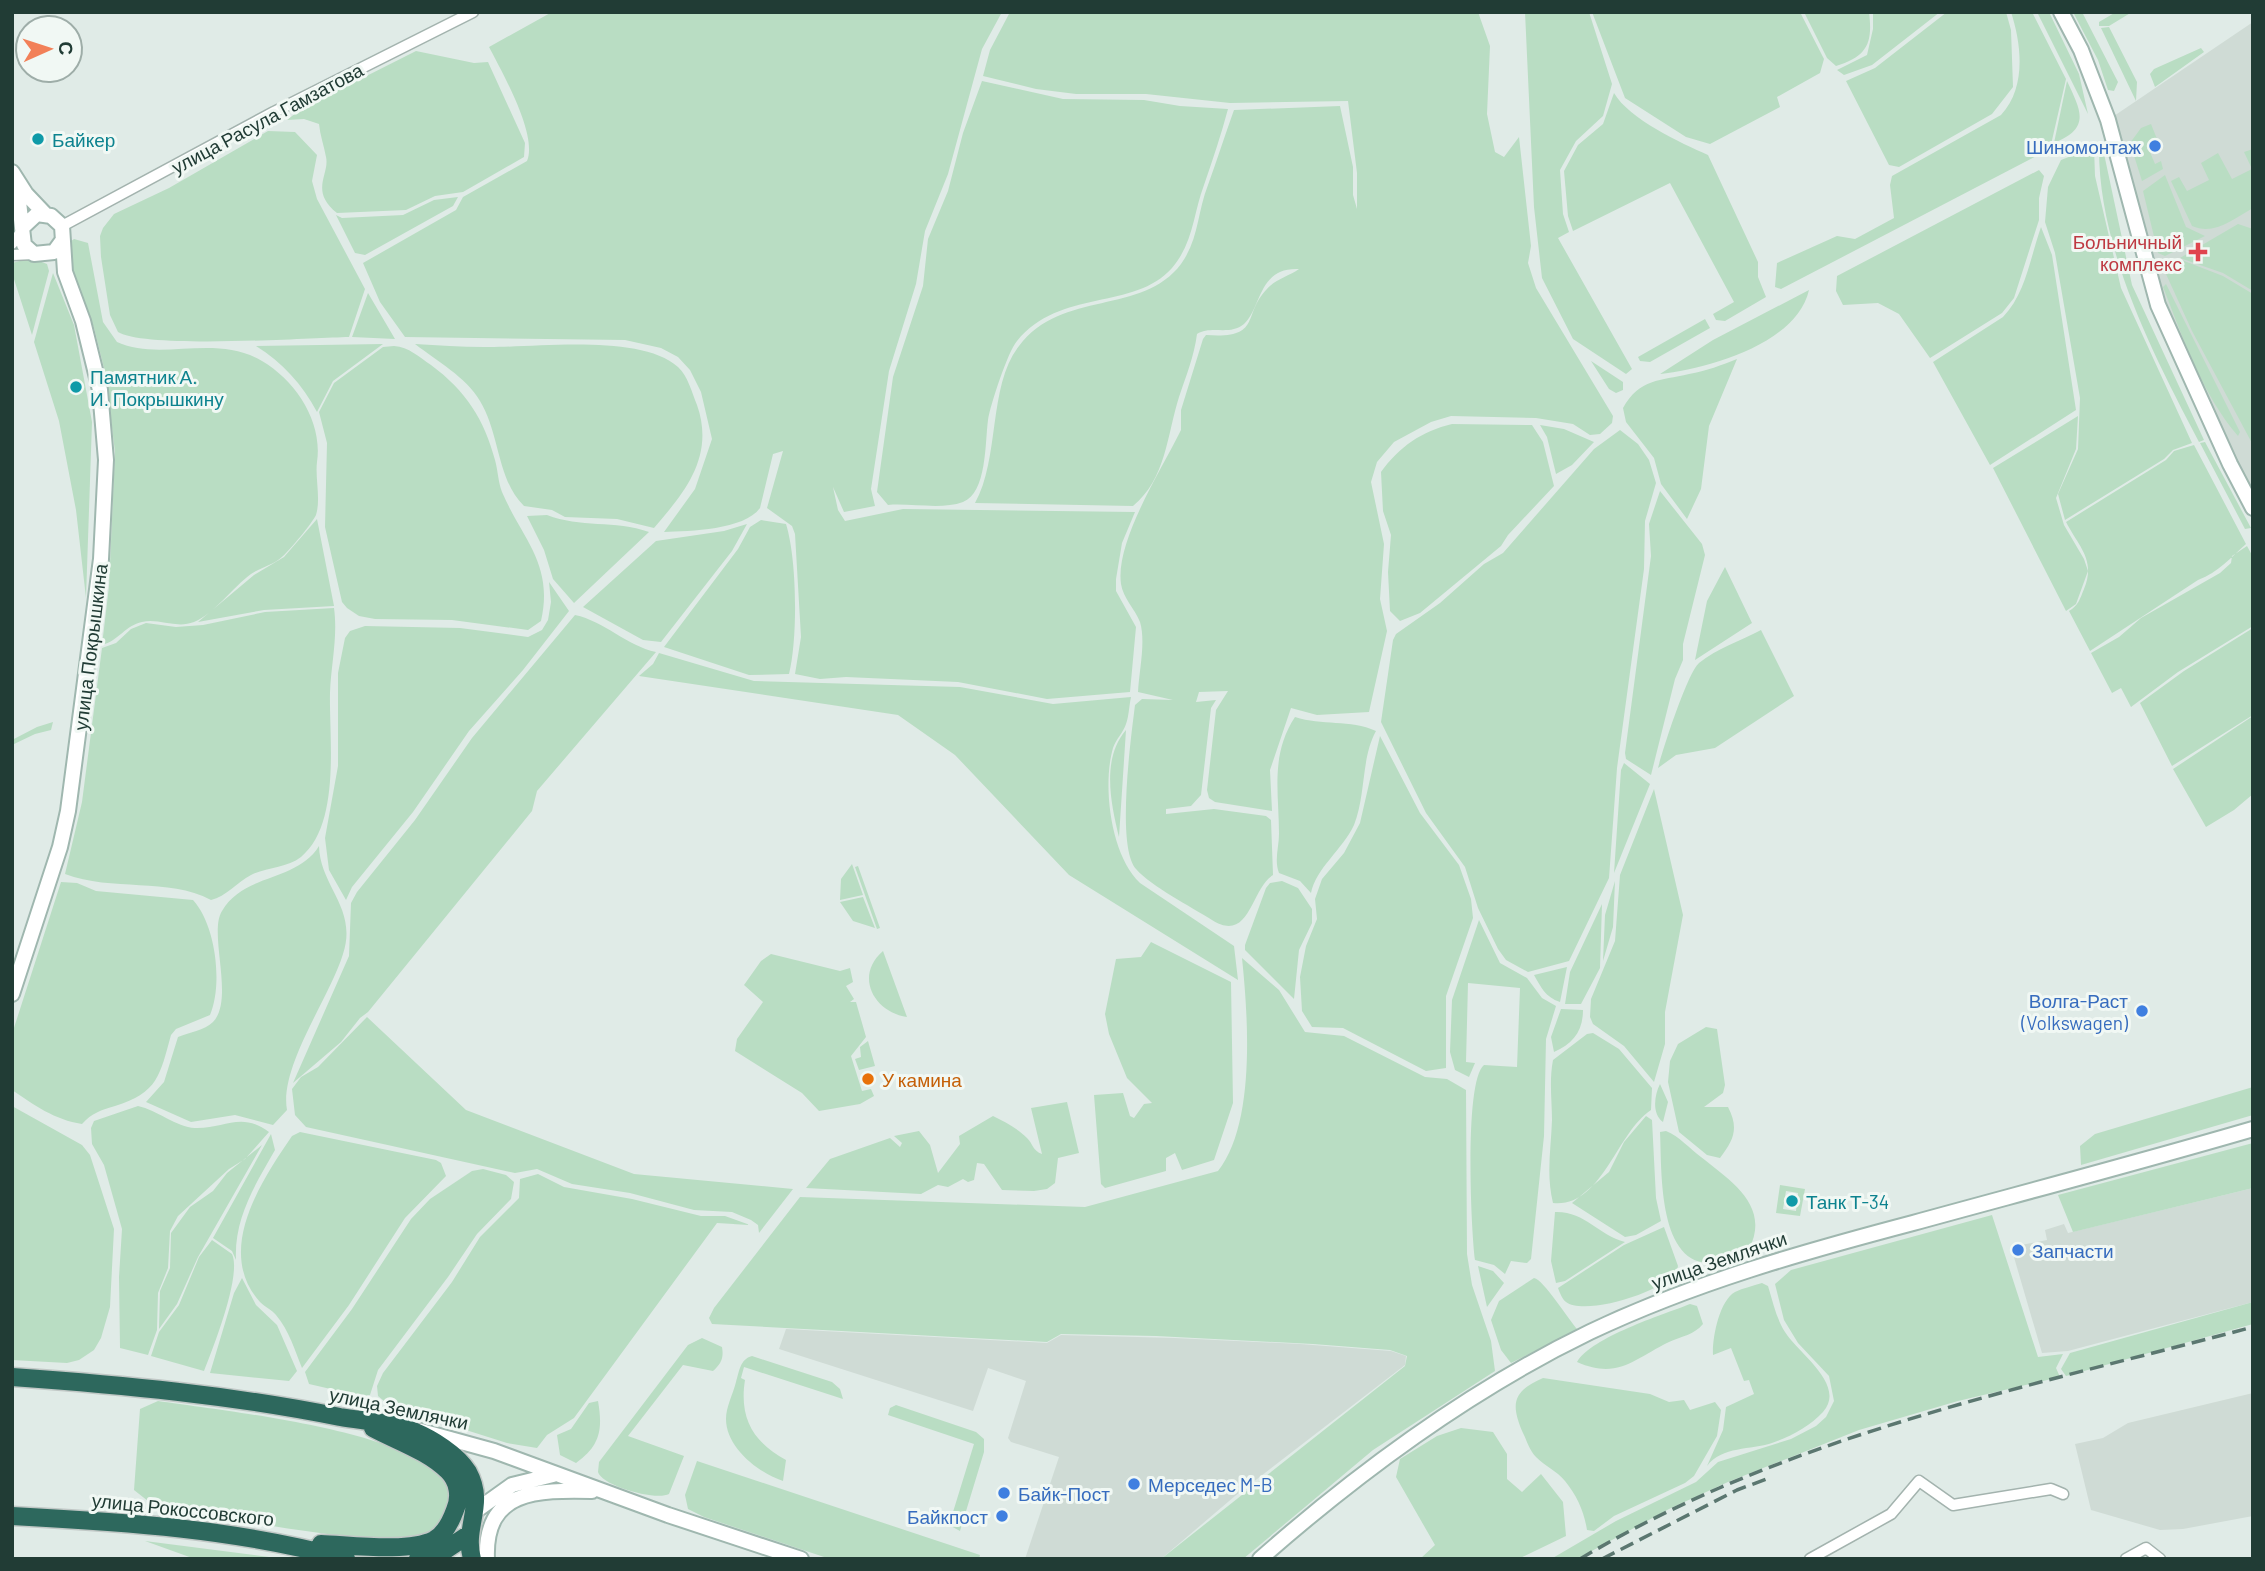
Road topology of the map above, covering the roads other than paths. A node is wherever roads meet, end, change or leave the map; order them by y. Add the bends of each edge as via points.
1 (473, 12) edge
2 (2062, 12) edge
3 (14, 175) edge
4 (45, 214) junction
5 (62, 226) junction
6 (19, 235) edge
7 (62, 241) junction
8 (12, 255) edge
9 (37, 255) junction
10 (72, 295) junction
11 (2253, 508) edge
12 (12, 994) edge
13 (2253, 1129) edge
14 (12, 1377) edge
15 (361, 1421) junction
16 (412, 1430) junction
17 (555, 1475) junction
18 (604, 1491) junction
19 (2063, 1494) dead end
20 (477, 1510) junction
21 (12, 1516) edge
22 (468, 1535) junction
23 (286, 1542) junction
24 (346, 1559) edge
25 (418, 1559) edge
26 (472, 1559) edge
27 (487, 1559) edge
28 (801, 1559) edge
29 (1260, 1559) edge
30 (1810, 1559) edge
31 (2126, 1559) edge
32 (2160, 1559) edge

1 - 5 street, улица Расула Гамзатова
2 - 11 main road via 2108,120 2158,305
3 - 4 main road
3 - 6 main road
4 - 5 main road
4 - 6 main road via 31,217
5 - 7 main road
6 - 9 main road via 24,246
7 - 9 main road via 54,252
7 - 10 main road, улица Покрышкина
8 - 9 street
9 - 10 main road, улица Покрышкина via 58,271
10 - 12 main road, улица Покрышкина via 93,357 105,424 101,559 65,823
13 - 29 main road, улица Землячки via 1773,1262 1591,1332 1428,1426
14 - 15 highway, улица Землячки via 203,1393
15 - 16 highway, улица Землячки
15 - 23 highway via 450,1472 459,1490 447,1527 434,1540 410,1545
16 - 17 main road, улица Землячки via 494,1451
16 - 20 highway via 457,1458 474,1486
17 - 18 main road, улица Землячки
17 - 20 main road via 512,1485
18 - 27 main road via 557,1490 520,1497 495,1515 489,1528
18 - 28 main road, улица Землячки
19 - 30 street via 2051,1489 1953,1505 1919,1481 1891,1514
20 - 22 highway
21 - 23 highway, улица Рокоссовского via 204,1530
22 - 25 highway via 441,1553
22 - 26 highway
23 - 24 highway, улица Рокоссовского
31 - 32 street via 2146,1548

